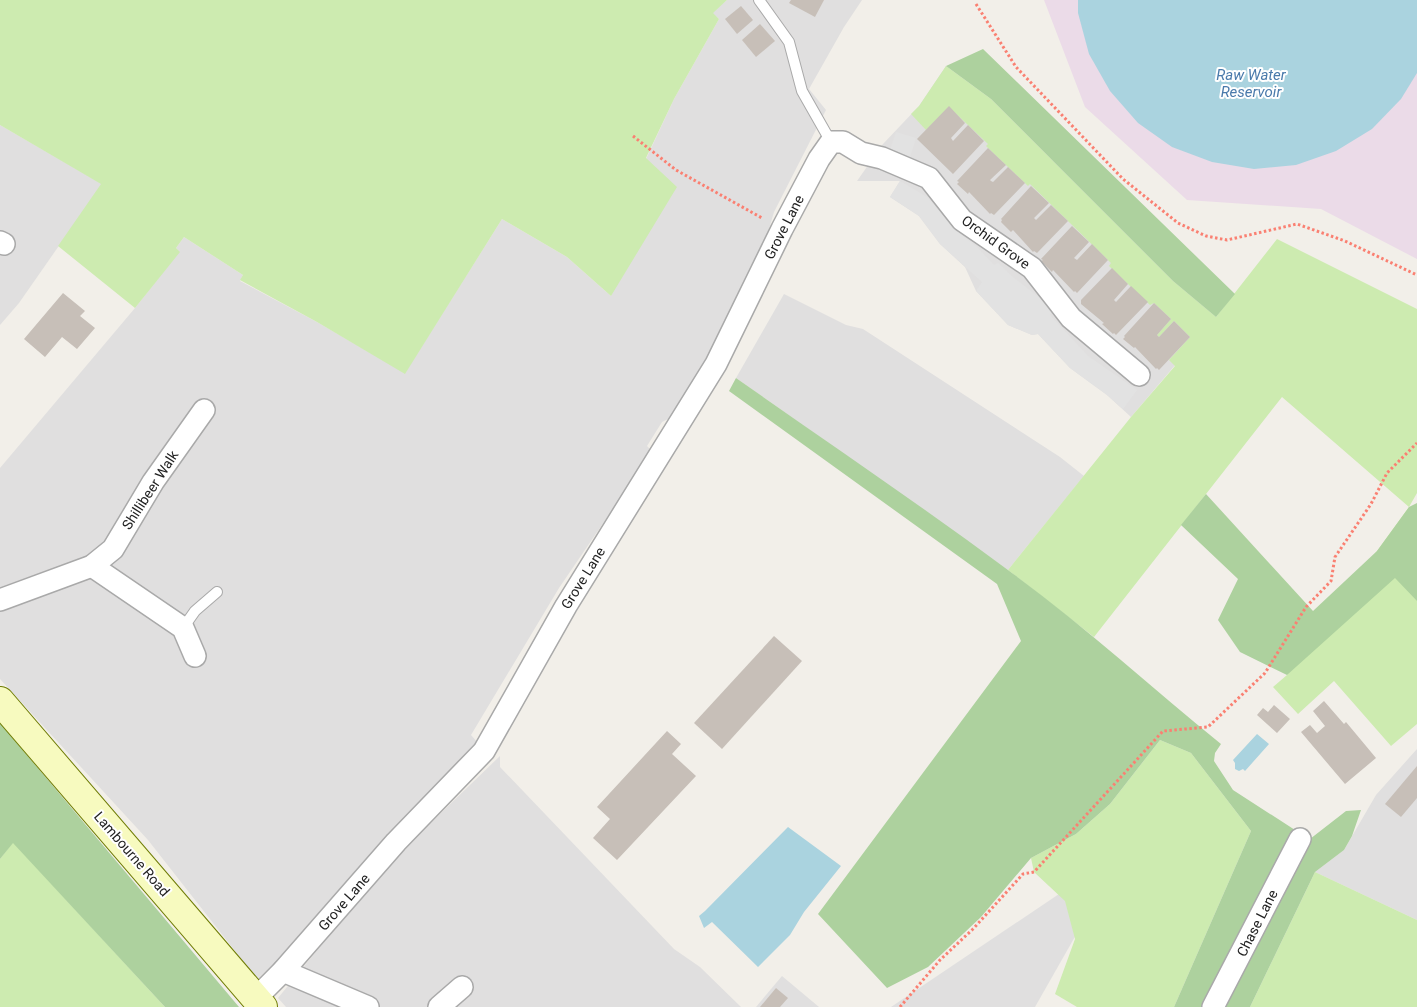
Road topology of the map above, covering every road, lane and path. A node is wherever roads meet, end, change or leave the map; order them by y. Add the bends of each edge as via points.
1 (758, 0) edge
2 (976, 4) dead end
3 (633, 136) dead end
4 (831, 142) junction
5 (782, 229) junction
6 (1417, 275) edge
7 (1139, 375) dead end
8 (204, 410) dead end
9 (1417, 443) edge
10 (92, 566) junction
11 (217, 592) dead end
12 (0, 600) edge
13 (183, 628) junction
14 (195, 656) dead end
15 (0, 701) edge
16 (1300, 839) dead end
17 (283, 971) junction
18 (462, 987) dead end
19 (260, 1003) edge
20 (368, 1007) edge
21 (439, 1007) edge
22 (900, 1007) edge
23 (1213, 1007) edge

1 - 4 lane via 789,42 802,91
2 - 6 path via 1016,68 1123,179 1178,223 1206,236 1227,240 1297,224 1345,240
3 - 5 path via 676,170
4 - 5 street, Grove Lane
4 - 7 street, Orchid Grove via 844,142 861,153 882,158 929,178 962,220 1032,268 1071,318
5 - 17 street, Grove Lane via 716,364 566,606 484,751 396,842
8 - 10 street, Shillibeer Walk via 153,482 113,549
9 - 22 path via 1387,474 1335,557 1331,581 1306,606 1265,673 1208,728 1163,731 1034,872 1023,874 940,960
10 - 12 street, Shillibeer Walk
10 - 13 street
11 - 13 lane via 195,610
13 - 14 street
15 - 19 main road, Lambourne Road
16 - 23 street, Chase Lane
17 - 19 street, Grove Lane
17 - 20 street
18 - 21 street

